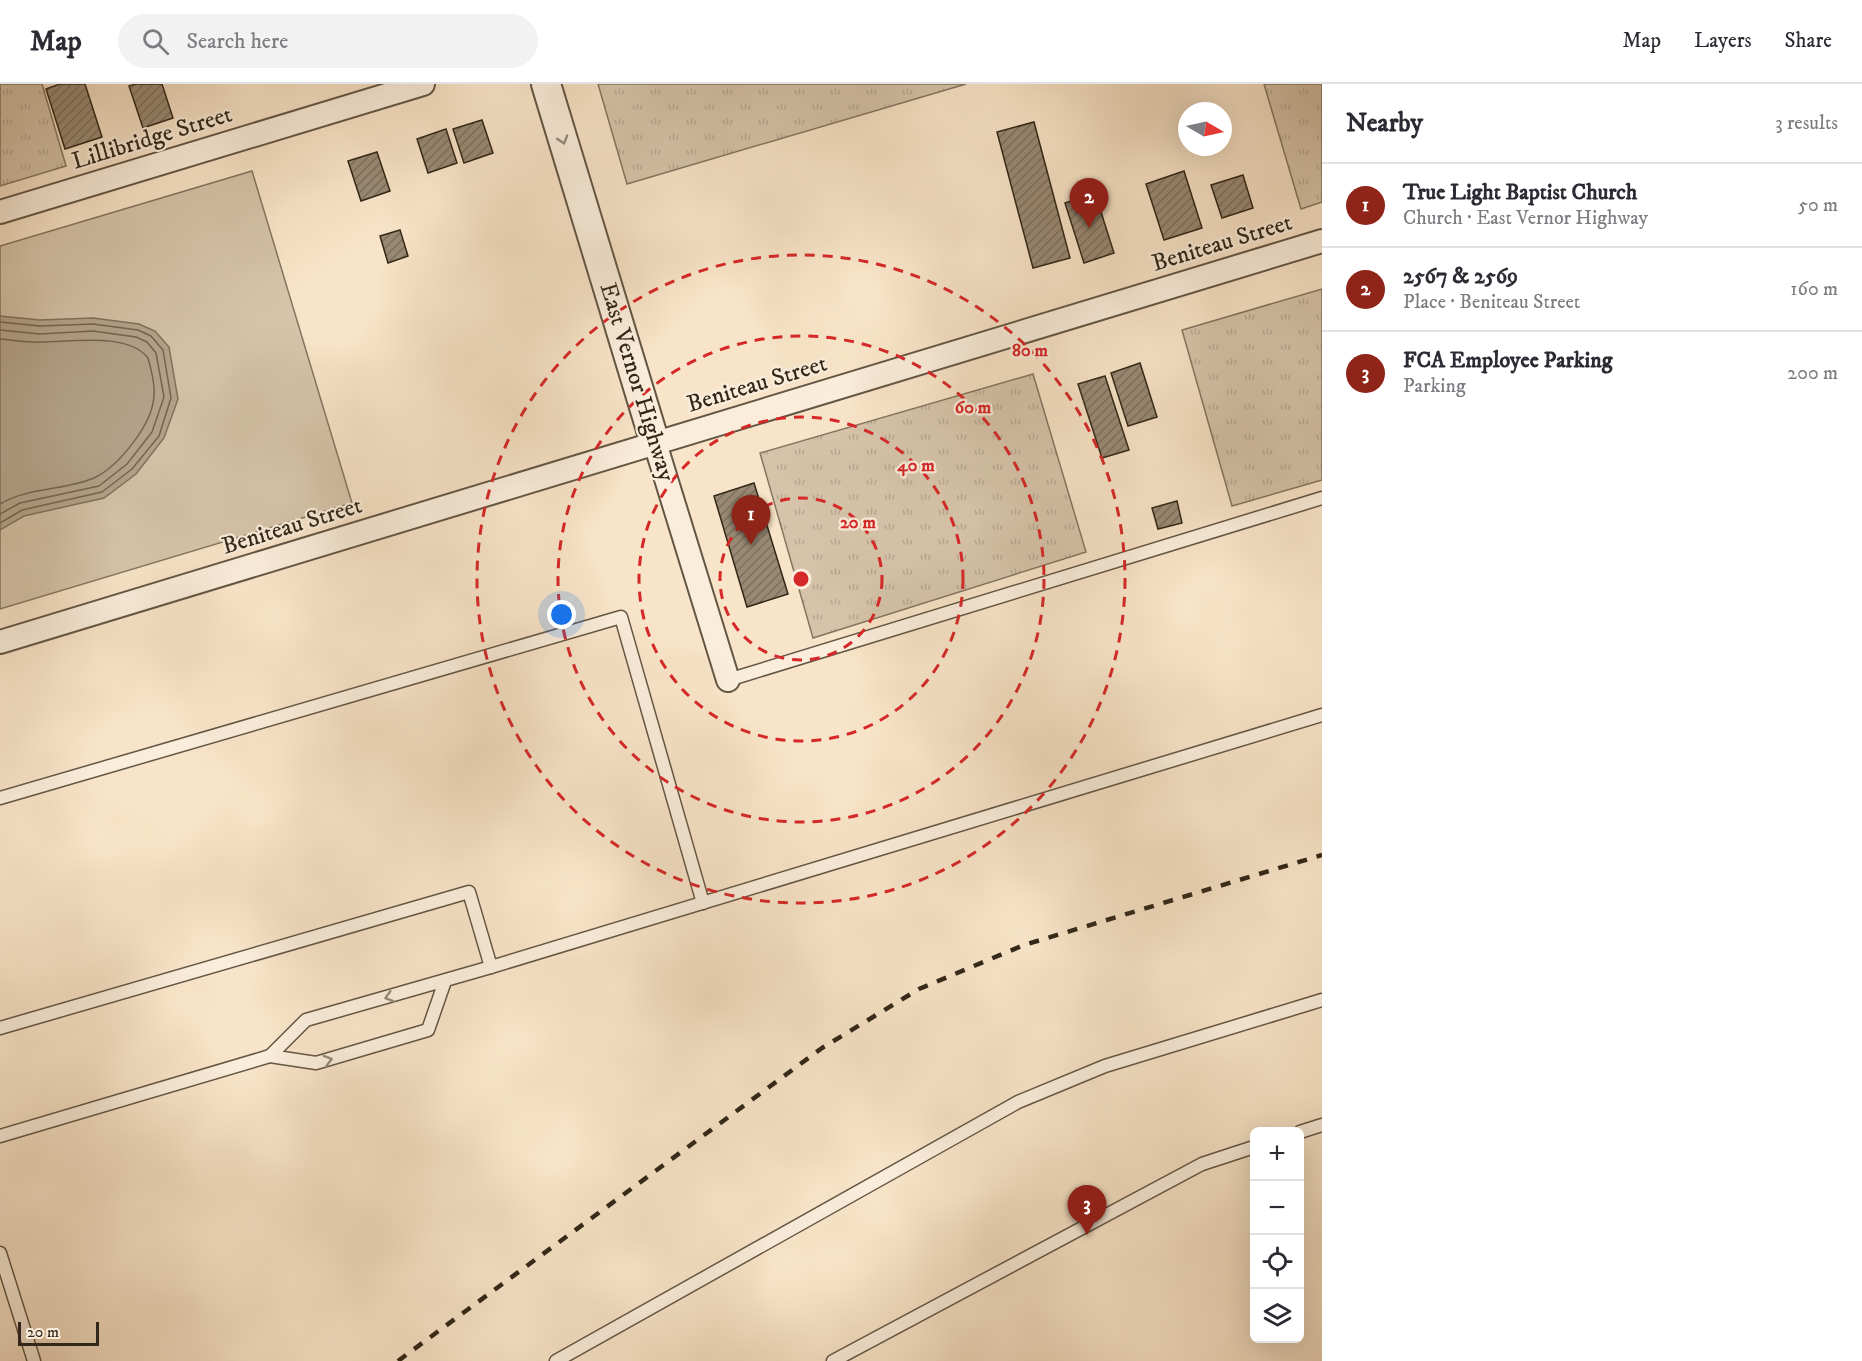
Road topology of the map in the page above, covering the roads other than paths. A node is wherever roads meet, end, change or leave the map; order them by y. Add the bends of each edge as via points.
1 (423, 84) edge
2 (546, 84) edge
3 (0, 212) edge
4 (1322, 241) edge
5 (655, 443) junction
6 (1322, 498) edge
7 (0, 642) edge
8 (728, 680) joint
9 (1322, 715) edge
10 (0, 798) edge
11 (703, 903) junction
12 (491, 968) junction
13 (446, 981) junction
14 (1322, 1000) edge
15 (0, 1028) edge
16 (270, 1056) junction
17 (1322, 1125) edge
18 (1304, 1130) edge
19 (0, 1136) edge
20 (1250, 1148) edge
21 (0, 1253) edge
22 (34, 1361) edge
23 (556, 1361) edge
24 (833, 1361) edge

1 - 3 street, Lillibridge Street
2 -> 5 street, East Vernor Highway
4 - 5 street, Beniteau Street
5 - 7 street, Beniteau Street
5 - 8 street, East Vernor Highway
6 - 8 lane
9 - 11 lane
10 - 11 lane via 621,617
11 - 12 lane
12 - 13 lane
12 - 15 lane via 469,892
13 -> 16 lane via 306,1020
16 -> 13 lane via 316,1063 428,1030
14 - 23 lane via 1105,1066 1018,1102
16 - 19 lane
17 - 18 lane
20 - 24 lane via 1202,1164
21 - 22 lane

